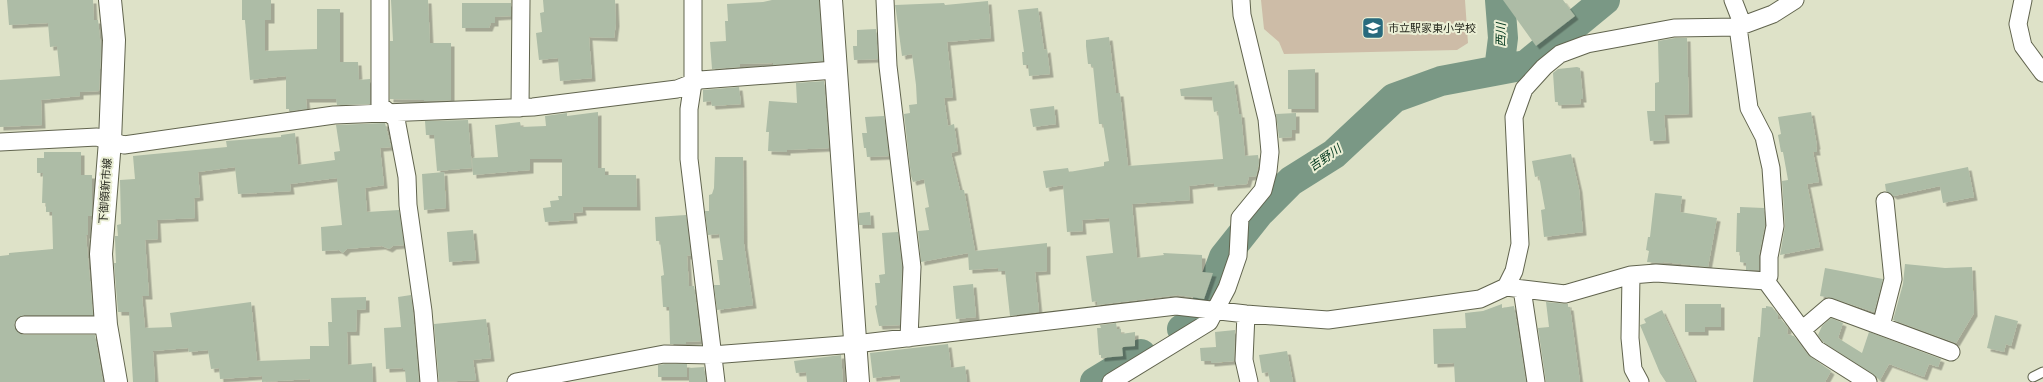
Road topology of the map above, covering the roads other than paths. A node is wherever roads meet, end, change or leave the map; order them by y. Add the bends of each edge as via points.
1 (110, 0) edge
2 (380, 0) edge
3 (521, 0) edge
4 (693, 0) edge
5 (831, 0) edge
6 (885, 0) edge
7 (1241, 0) edge
8 (1733, 0) edge
9 (1795, 0) edge
10 (2023, 0) edge
11 (1738, 27) junction
12 (835, 70) junction
13 (2043, 73) edge
14 (693, 83) junction
15 (520, 108) junction
16 (389, 113) junction
17 (110, 141) junction
18 (0, 142) edge
19 (1885, 201) dead end
20 (1631, 275) junction
21 (1766, 281) junction
22 (1514, 288) junction
23 (1216, 311) junction
24 (1246, 314) junction
25 (24, 325) dead end
26 (106, 325) junction
27 (1881, 326) junction
28 (1802, 330) junction
29 (909, 338) junction
30 (855, 344) junction
31 (1951, 352) dead end
32 (712, 355) junction
33 (2043, 372) edge
34 (2033, 377) dead end
35 (116, 382) edge
36 (429, 382) edge
37 (516, 382) edge
38 (716, 382) edge
39 (858, 382) edge
40 (1111, 382) edge
41 (1249, 382) edge
42 (1536, 382) edge
43 (1640, 382) edge
44 (1868, 382) edge

1 - 17 main road, 下御領新市線 via 114,40
2 - 16 street via 380,105
3 - 15 street
4 - 14 street
5 - 12 main road
6 - 29 street via 888,66 912,267
7 - 23 street via 1242,15 1267,120 1270,152 1263,190 1240,218 1238,256
8 - 11 street via 1740,18
9 - 11 street via 1773,14
10 - 13 street via 2018,24 2023,46
11 - 21 street via 1749,108 1764,137 1771,168 1774,226 1769,276
11 - 22 street via 1674,28 1587,44 1560,54 1524,89 1514,117 1520,244 1514,271
12 - 14 street via 700,80
12 - 30 main road
14 - 15 street via 677,89
14 - 32 street via 689,109 689,159
15 - 16 street
16 - 17 street via 334,115 124,145
16 - 36 street via 396,120 407,177
17 - 18 street via 97,137
17 - 26 main road, 下御領新市線 via 101,254
19 - 27 street via 1893,278
20 - 21 street via 1656,273
20 - 22 street via 1565,294
20 - 43 street via 1630,338 1633,369
21 - 28 street
22 - 24 street via 1480,299 1328,320
22 - 42 street
23 - 24 street
23 - 29 street via 1176,306
23 - 40 street via 1209,322
24 - 41 street via 1244,360
25 - 26 street
26 - 35 main road, 下御領新市線
27 - 28 street via 1829,307
27 - 31 street
28 - 44 street via 1816,349
29 - 30 street
30 - 32 street
30 - 39 main road
32 - 37 street via 664,354
32 - 38 street
33 - 34 lane

